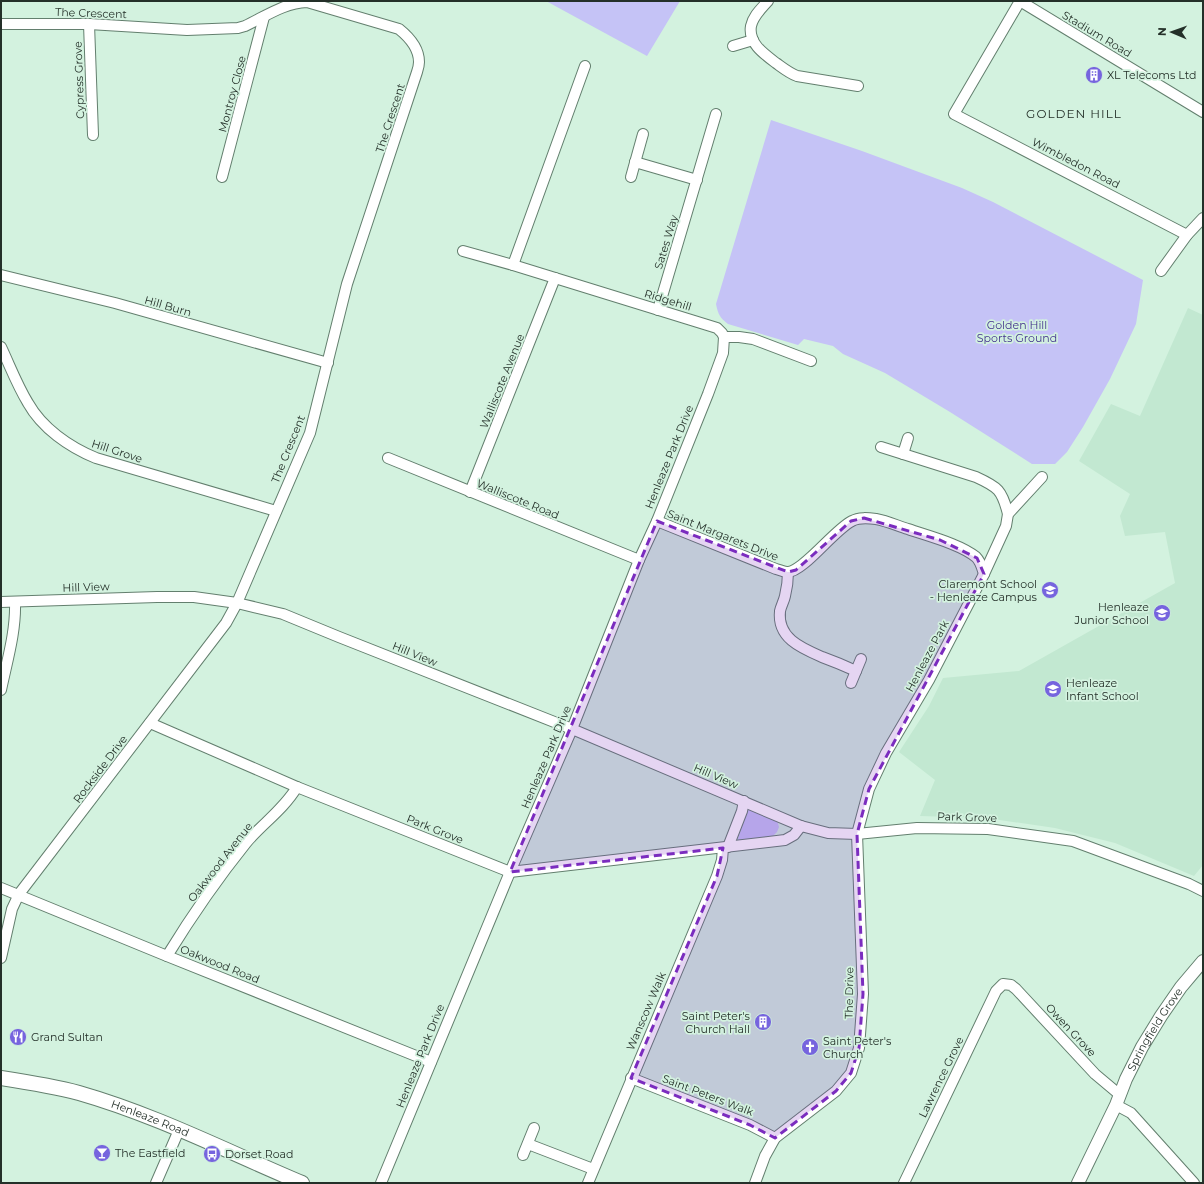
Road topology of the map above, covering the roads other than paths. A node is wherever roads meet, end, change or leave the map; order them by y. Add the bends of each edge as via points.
1 (768, 1) edge
2 (1020, 1) edge
3 (264, 17) junction
4 (1, 24) edge
5 (89, 24) junction
6 (753, 40) junction
7 (733, 46) dead end
8 (585, 66) dead end
9 (858, 86) dead end
10 (1203, 112) edge
11 (716, 114) dead end
12 (643, 134) dead end
13 (93, 135) dead end
14 (636, 162) junction
15 (222, 176) dead end
16 (631, 177) dead end
17 (697, 180) junction
18 (1203, 218) edge
19 (1187, 235) junction
20 (463, 251) dead end
21 (514, 265) junction
22 (1161, 271) dead end
23 (1, 275) edge
24 (555, 278) junction
25 (658, 310) junction
26 (724, 337) junction
27 (1, 347) edge
28 (811, 361) dead end
29 (328, 363) junction
30 (908, 438) dead end
31 (880, 447) dead end
32 (903, 454) junction
33 (388, 458) dead end
34 (1042, 477) dead end
35 (470, 492) junction
36 (276, 511) junction
37 (1008, 514) junction
38 (657, 521) junction
39 (639, 560) junction
40 (788, 572) junction
41 (984, 574) junction
42 (1, 602) edge
43 (15, 602) junction
44 (237, 603) junction
45 (861, 659) dead end
46 (856, 671) junction
47 (851, 682) dead end
48 (1, 690) edge
49 (150, 723) junction
50 (572, 729) junction
51 (297, 787) junction
52 (744, 801) junction
53 (801, 826) junction
54 (857, 834) junction
55 (725, 847) junction
56 (510, 872) junction
57 (1, 888) edge
58 (1203, 891) edge
59 (19, 894) junction
60 (167, 956) junction
61 (1, 958) edge
62 (1203, 962) edge
63 (1003, 984) joint
64 (431, 1062) junction
65 (1, 1078) edge
66 (631, 1078) junction
67 (1118, 1100) junction
68 (534, 1128) dead end
69 (179, 1130) junction
70 (775, 1138) junction
71 (528, 1144) junction
72 (524, 1155) dead end
73 (593, 1169) junction
74 (296, 1182) edge
75 (156, 1183) edge
76 (381, 1183) edge
77 (588, 1183) edge
78 (755, 1183) edge
79 (904, 1183) edge
80 (1078, 1183) edge
81 (1194, 1183) edge

1 - 6 street via 754,18 751,26
2 - 10 street, Stadium Road
2 - 19 street, Wimbledon Road via 954,114
3 - 5 street, The Crescent via 238,28 187,30
3 - 15 street, Montroy Close
3 - 29 street, The Crescent via 288,5 307,2 399,30 406,34 417,52 417,72 347,284
4 - 5 street, The Crescent
5 - 13 street, Cypress Grove
6 - 7 street
6 - 9 street via 761,52 797,76
8 - 21 street via 586,80
11 - 17 street, Sates Way
12 - 14 street
14 - 16 street
14 - 17 street
17 - 25 street, Sates Way
18 - 19 street
19 - 22 street
20 - 21 street, Ridgehill
21 - 24 street, Ridgehill
23 - 29 street, Hill Burn via 115,303
24 - 25 street, Ridgehill
24 - 35 street, Walliscote Avenue
25 - 26 street, Ridgehill via 717,328
26 - 28 street via 752,339
26 - 38 street, Henleaze Park Drive via 723,354
27 - 36 street, Hill Grove via 28,404 42,422 78,450 96,458
29 - 36 street, The Crescent via 310,433
30 - 32 street
31 - 32 street
32 - 37 street via 976,477 995,486 1001,492
33 - 35 street, Walliscote Road
34 - 37 street, Henleaze Park
35 - 39 street, Walliscote Road
36 - 44 street, The Crescent
37 - 41 street, Henleaze Park via 1006,526
38 - 39 street, Henleaze Park Drive
38 - 40 street, Saint Margarets Drive
39 - 50 street, Henleaze Park Drive
40 - 41 street, Saint Margarets Drive via 796,570 851,521 864,518 891,523 964,549 977,558
40 - 46 street via 787,591 780,610 783,630 804,650
41 - 54 street, Henleaze Park via 929,680 886,752 869,789
42 - 43 street, Hill View
43 - 44 street, Hill View via 194,597
43 - 48 street via 14,630
44 - 49 street, Rockside Drive via 226,623
44 - 50 street, Hill View via 283,614
45 - 46 street
46 - 47 street
49 - 51 street, Park Grove
49 - 59 street, Rockside Drive
50 - 52 street, Hill View
50 - 56 street, Henleaze Park Drive
51 - 56 street, Park Grove
51 - 60 street, Oakwood Avenue via 291,797 247,842 223,873
52 - 53 street, Hill View
52 - 55 street
53 - 54 street, Park Grove via 828,833
53 - 55 street, Park Grove via 794,835 785,840
54 - 58 street, Park Grove via 916,828 988,829 1073,841
54 - 70 street, The Drive via 863,994 859,1048 851,1073 836,1091
55 - 56 street, Park Grove
55 - 66 street, Wanscow Walk via 717,876
56 - 64 street, Henleaze Park Drive
57 - 59 street, Oakwood Road
59 - 60 street, Oakwood Road
59 - 61 street, Rockside Drive via 12,909
60 - 64 street, Oakwood Road
62 - 67 street, Springfield Grove via 1181,987 1161,1016 1126,1079
63 - 67 street, Owen Grove via 1016,989
63 - 79 street, Lawrence Grove via 996,991
64 - 76 street, Henleaze Park Drive
65 - 69 main road, Henleaze Road via 80,1094
66 - 70 street, Saint Peters Walk via 750,1125
66 - 73 street, Wanscow Walk
67 - 80 street, Springfield Grove
67 - 81 street, Owen Grove
68 - 71 street
69 - 74 main road, Henleaze Road
69 - 75 street
70 - 78 street, The Drive
71 - 72 street
71 - 73 street
73 - 77 street, Wanscow Walk

